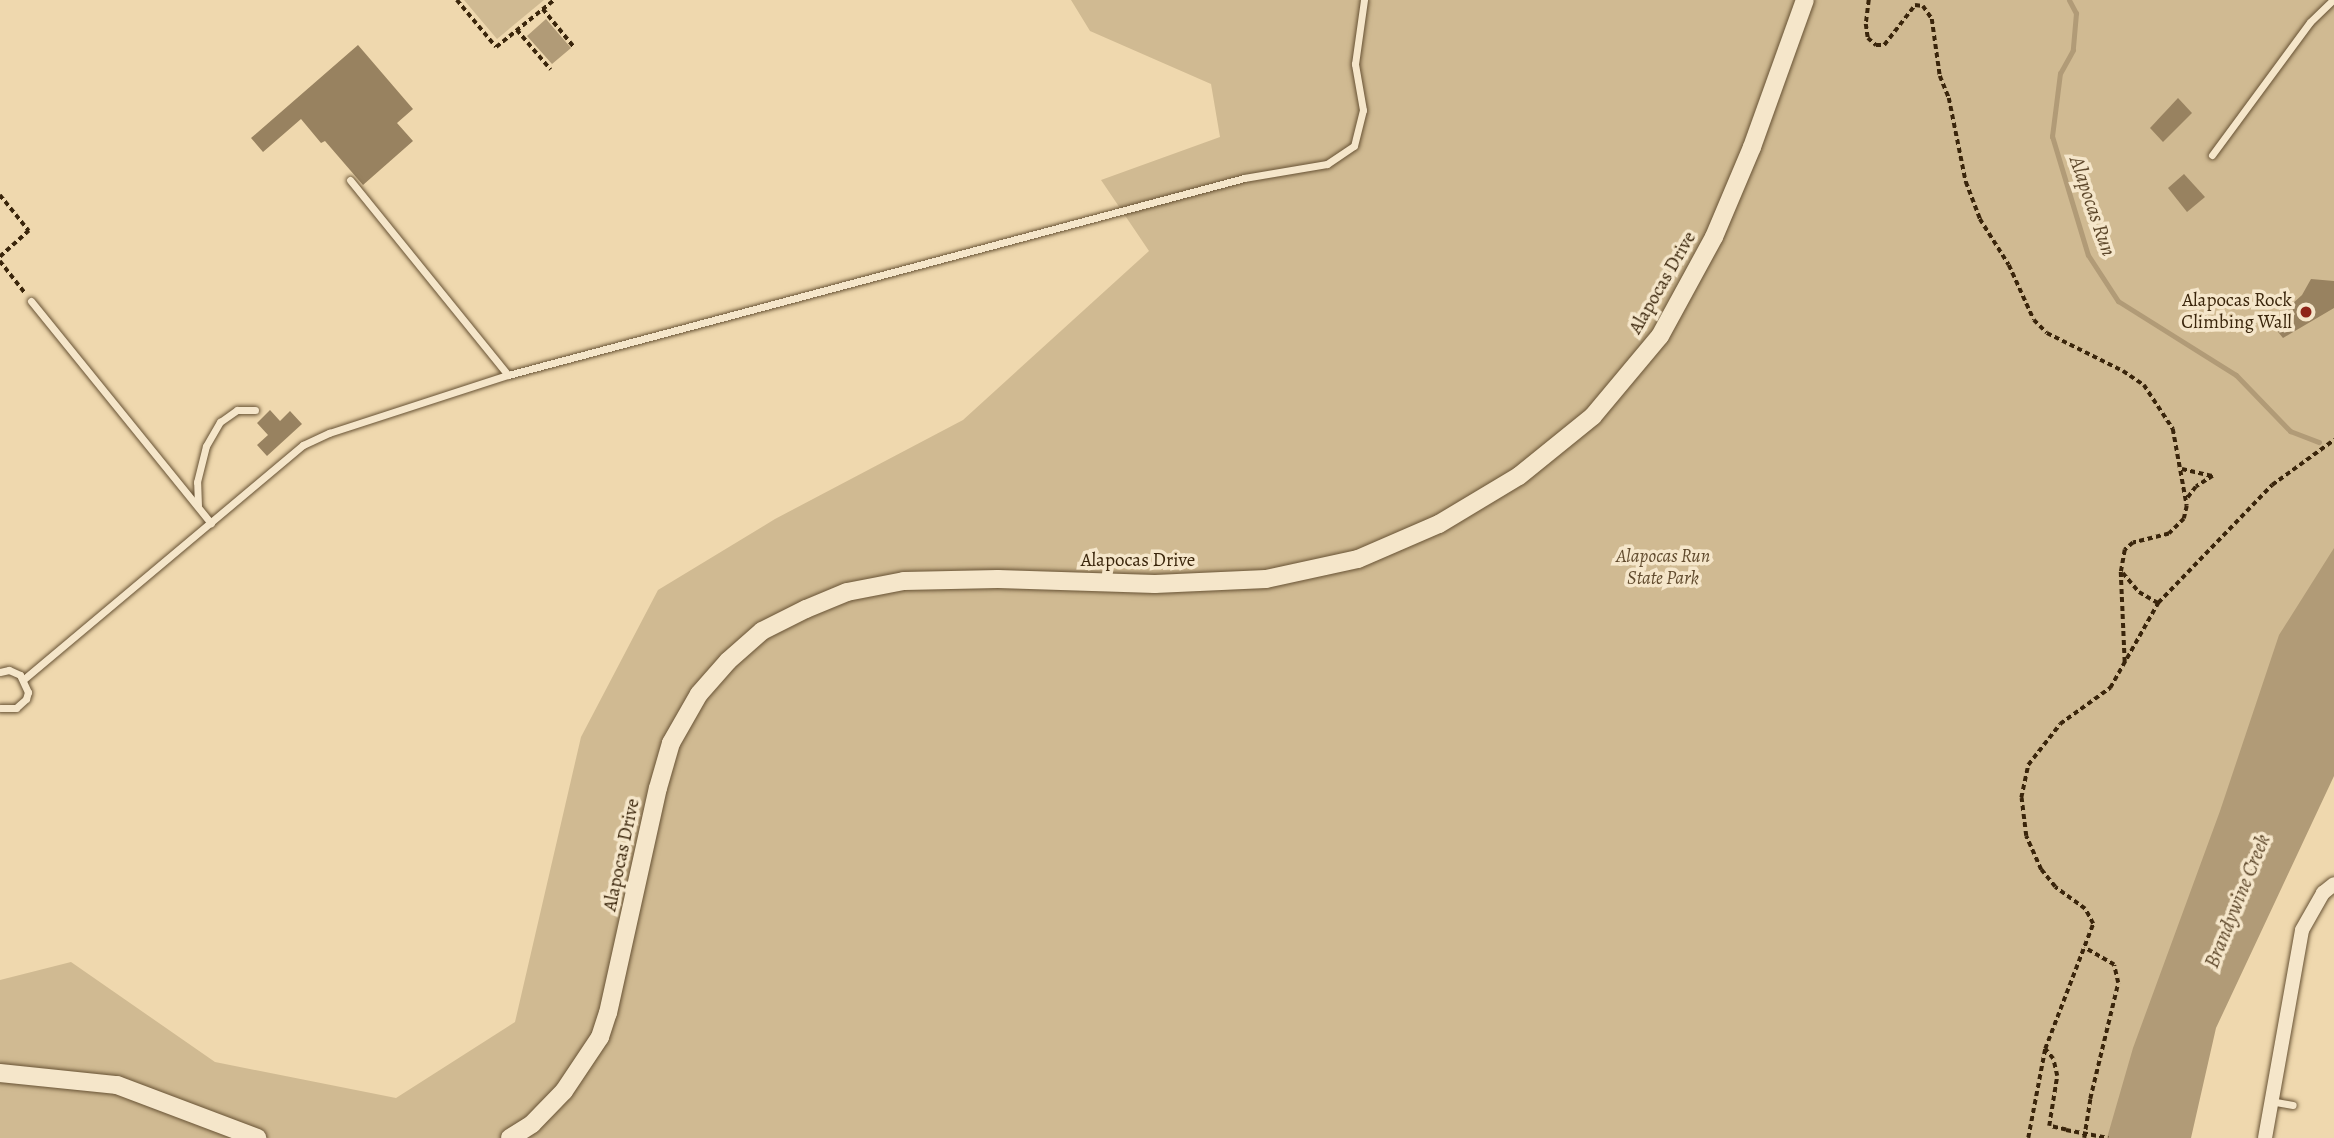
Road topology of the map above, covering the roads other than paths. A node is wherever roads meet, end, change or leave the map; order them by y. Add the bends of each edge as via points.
1 (1364, 0) edge
2 (1805, 0) edge
3 (2333, 0) edge
4 (2212, 155) dead end
5 (349, 180) dead end
6 (31, 301) road end
7 (508, 376) junction
8 (255, 410) dead end
9 (198, 507) junction
10 (211, 523) junction
11 (0, 672) edge
12 (24, 679) junction
13 (0, 708) edge
14 (2334, 884) edge
15 (0, 1073) edge
16 (2270, 1101) junction
17 (2292, 1105) dead end
18 (257, 1138) edge
19 (510, 1138) edge
20 (2265, 1138) edge

1 - 7 lane via 1355,64 1363,110 1354,146 1327,164 1244,178
2 - 19 street, Alapocas Drive via 1714,237 1660,336 1593,416 1519,476 1439,524 1358,559 1266,579 1155,584 904,581 847,592 762,631 699,694 671,743 600,1037 564,1091 532,1124
3 - 4 lane via 2310,22
5 - 7 lane
6 - 9 lane
7 - 10 lane via 303,445
8 - 9 lane via 237,410 220,422 206,446 197,482
9 - 10 lane
10 - 12 lane
11 - 12 lane via 15,671
12 - 13 lane via 28,692 22,705
14 - 16 street via 2323,893 2302,930
15 - 18 street via 117,1085
16 - 17 lane
16 - 20 street

